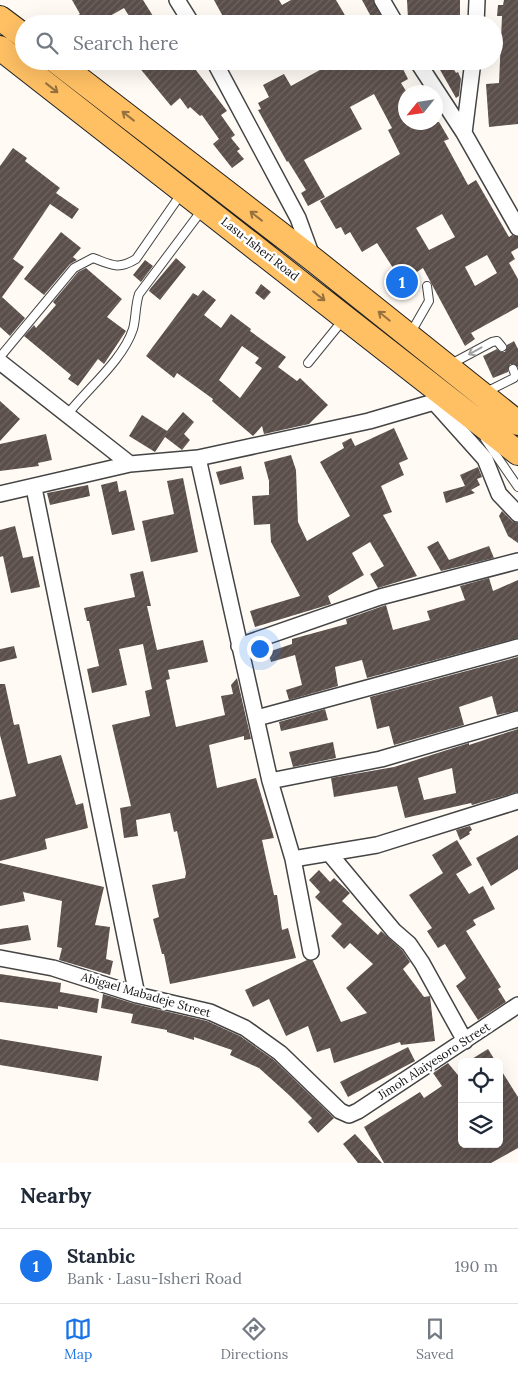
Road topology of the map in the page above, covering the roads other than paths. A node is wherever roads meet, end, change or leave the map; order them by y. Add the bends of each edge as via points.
1 (177, 0) edge
2 (382, 0) edge
3 (477, 0) edge
4 (186, 15) edge
5 (391, 15) edge
6 (476, 15) edge
7 (0, 18) edge
8 (15, 29) edge
9 (0, 48) edge
10 (15, 60) edge
11 (29, 70) edge
12 (68, 70) edge
13 (219, 70) edge
14 (424, 70) edge
15 (472, 70) edge
16 (464, 133) junction
17 (184, 190) junction
18 (205, 206) junction
19 (518, 228) edge
20 (314, 260) junction
21 (427, 286) dead end
22 (346, 317) junction
23 (409, 336) junction
24 (502, 347) dead end
25 (0, 357) edge
26 (0, 362) edge
27 (308, 363) dead end
28 (447, 366) junction
29 (513, 369) dead end
30 (482, 394) junction
31 (439, 398) junction
32 (513, 412) edge
33 (466, 413) junction
34 (67, 415) junction
35 (517, 453) edge
36 (198, 458) junction
37 (130, 464) junction
38 (518, 487) edge
39 (34, 488) junction
40 (0, 494) edge
41 (518, 514) edge
42 (518, 561) edge
43 (239, 646) junction
44 (518, 647) edge
45 (257, 718) junction
46 (518, 719) edge
47 (270, 781) junction
48 (518, 801) edge
49 (329, 853) junction
50 (293, 859) junction
51 (311, 952) dead end
52 (0, 958) edge
53 (137, 995) junction
54 (518, 1005) edge
55 (465, 1042) junction
56 (349, 1115) joint

1 - 4 street
2 - 5 street
3 - 6 street
7 - 8 main road
9 -> 10 main road, Lasu-Isheri Road
11 -> 17 main road, Lasu-Isheri Road
20 -> 12 main road, Lasu-Isheri Road
13 - 20 street via 298,218
14 - 16 street
15 - 16 street
16 - 19 street
17 - 18 main road, Lasu-Isheri Road
17 - 25 lane via 136,259 115,266 93,258 74,268
18 -> 22 main road, Lasu-Isheri Road
18 - 34 lane via 139,294 133,328 119,354
23 -> 20 main road, Lasu-Isheri Road
21 - 23 lane via 429,301
22 - 27 lane
22 - 31 main road, Lasu-Isheri Road
23 - 28 main road, Lasu-Isheri Road
24 -> 28 lane via 497,341 492,342
26 - 34 street
28 - 30 main road, Lasu-Isheri Road
29 - 30 lane via 514,378
30 - 32 main road, Lasu-Isheri Road
31 - 33 main road, Lasu-Isheri Road
31 - 36 street via 369,421
31 - 41 street via 485,459 499,494
33 - 35 main road, Lasu-Isheri Road
33 - 38 lane
34 - 37 street
36 - 37 street
36 - 43 street
37 - 39 street
39 - 40 street
39 - 53 street
42 - 43 street via 380,596
43 - 45 street
44 - 45 street
45 - 47 street
46 - 47 street via 381,759
47 - 50 street
48 - 49 street via 377,845
49 - 50 street
49 - 55 street via 418,957
50 - 51 street
52 - 53 street, Abigael Mabadeje Street via 53,968
53 - 56 street, Abigael Mabadeje Street via 210,1012 245,1028 280,1053 340,1111
54 - 55 street, Jimoh Alaiyesoro Street
55 - 56 street, Jimoh Alaiyesoro Street

